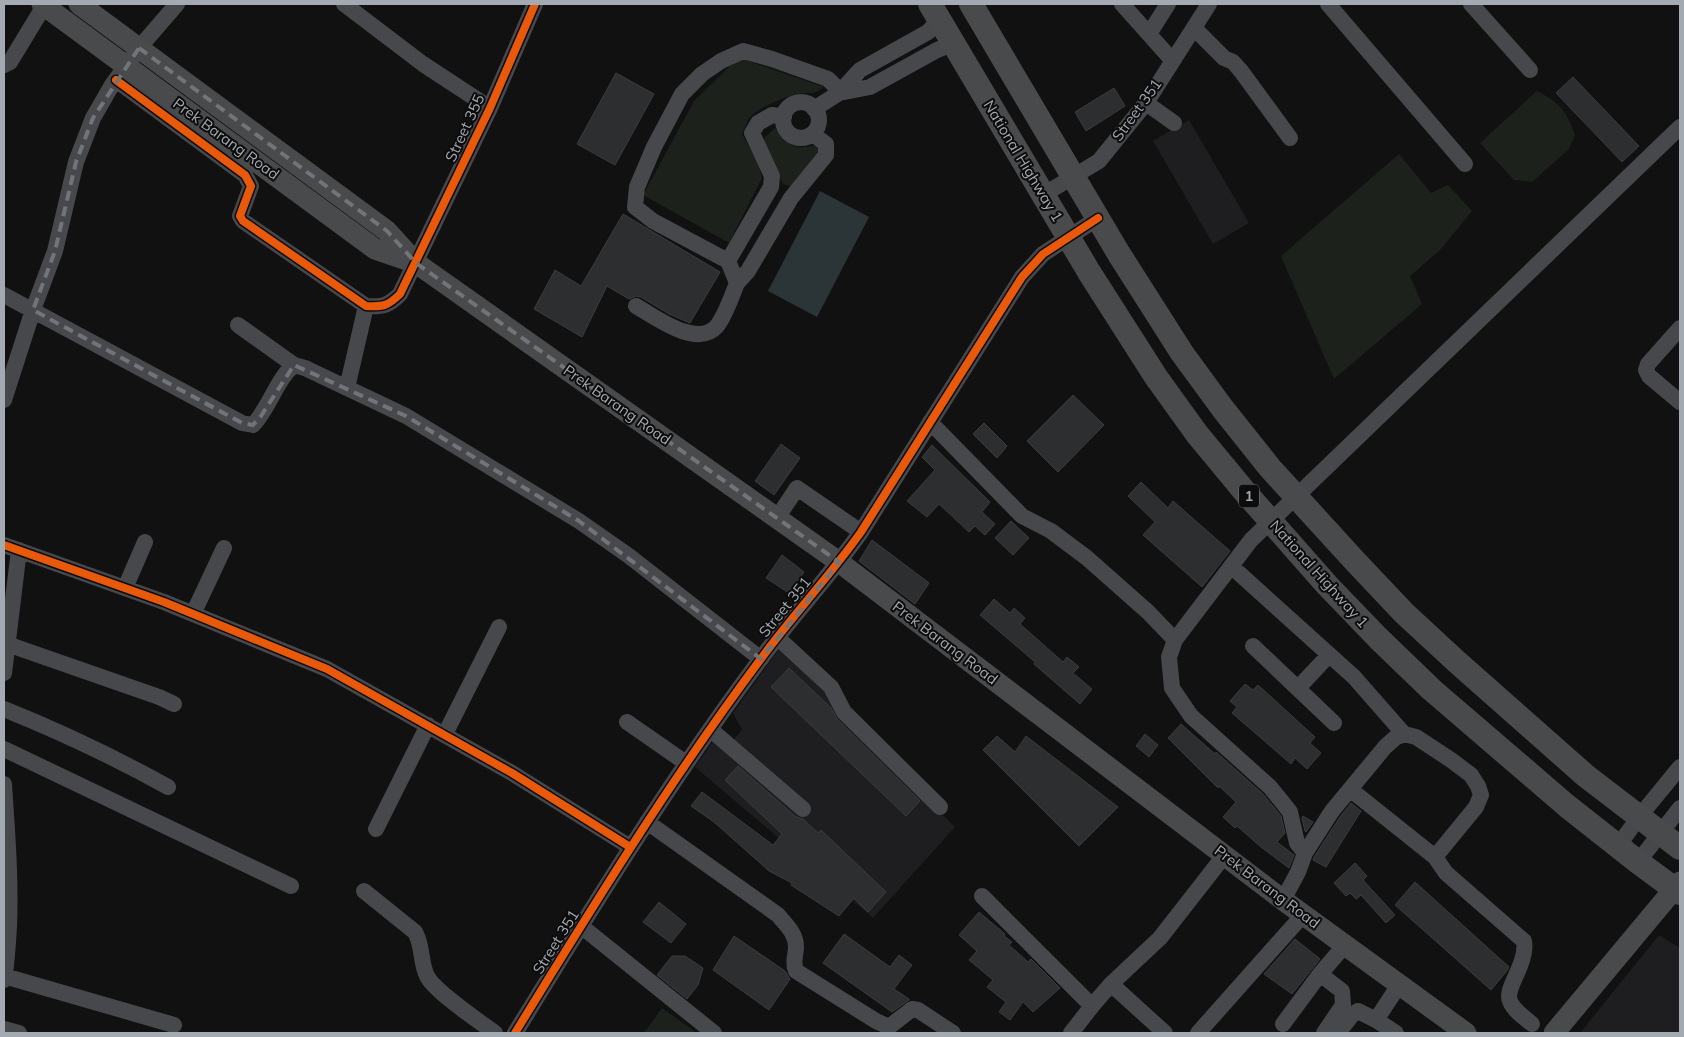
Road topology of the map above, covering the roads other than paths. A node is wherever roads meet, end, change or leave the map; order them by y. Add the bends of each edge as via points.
1 (79, 4) edge
2 (177, 4) edge
3 (344, 4) edge
4 (534, 4) edge
5 (971, 4) edge
6 (1122, 4) edge
7 (1168, 4) edge
8 (1209, 4) edge
9 (1328, 4) edge
10 (1471, 4) edge
11 (43, 5) edge
12 (934, 12) edge
13 (1194, 28) junction
14 (1148, 34) junction
15 (953, 44) junction
16 (139, 48) junction
17 (1172, 60) junction
18 (4, 65) edge
19 (1530, 70) dead end
20 (121, 73) junction
21 (839, 93) junction
22 (1146, 102) junction
23 (490, 108) junction
24 (814, 109) junction
25 (784, 117) junction
26 (1174, 123) dead end
27 (1680, 126) edge
28 (813, 134) junction
29 (1290, 138) dead end
30 (1465, 164) dead end
31 (1073, 177) junction
32 (771, 187) junction
33 (1043, 195) junction
34 (791, 198) junction
35 (1098, 218) junction
36 (1068, 236) junction
37 (728, 262) junction
38 (416, 263) junction
39 (737, 283) junction
40 (4, 295) edge
41 (366, 306) junction
42 (636, 306) dead end
43 (34, 310) junction
44 (238, 325) dead end
45 (1680, 328) edge
46 (294, 365) junction
47 (347, 388) junction
48 (4, 400) edge
49 (1680, 402) edge
50 (930, 422) junction
51 (1297, 496) junction
52 (777, 518) junction
53 (1270, 521) junction
54 (861, 532) junction
55 (145, 542) dead end
56 (12, 547) edge
57 (224, 548) dead end
58 (839, 562) junction
59 (1231, 566) junction
60 (125, 588) junction
61 (8, 614) edge
62 (193, 614) junction
63 (500, 627) dead end
64 (778, 638) junction
65 (1175, 640) junction
66 (8, 644) junction
67 (1253, 646) dead end
68 (1329, 655) junction
69 (761, 659) junction
70 (4, 673) edge
71 (1478, 682) junction
72 (1298, 688) junction
73 (174, 704) dead end
74 (4, 709) edge
75 (1454, 709) junction
76 (627, 722) dead end
77 (1334, 723) dead end
78 (428, 725) junction
79 (710, 730) junction
80 (444, 734) junction
81 (1404, 734) junction
82 (4, 749) edge
83 (686, 764) junction
84 (1680, 767) edge
85 (4, 784) edge
86 (168, 787) dead end
87 (1351, 790) junction
88 (940, 807) dead end
89 (1680, 808) edge
90 (803, 809) dead end
91 (1639, 817) junction
92 (647, 822) junction
93 (376, 829) dead end
94 (1660, 833) junction
95 (6, 845) edge
96 (1618, 846) junction
97 (630, 848) junction
98 (1680, 848) edge
99 (1305, 853) junction
100 (1224, 856) junction
101 (1435, 857) junction
102 (1638, 862) junction
103 (291, 886) dead end
104 (1678, 888) edge
105 (364, 891) dead end
106 (7, 896) edge
107 (982, 896) dead end
108 (1283, 900) junction
109 (1303, 914) junction
110 (581, 926) junction
111 (1345, 945) junction
112 (1320, 974) junction
113 (4, 978) edge
114 (1111, 984) junction
115 (1399, 985) junction
116 (1092, 1006) junction
117 (1376, 1020) junction
118 (1283, 1024) dead end
119 (1532, 1024) dead end
120 (174, 1025) dead end
121 (4, 1030) edge
122 (19, 1033) edge
123 (495, 1033) edge
124 (515, 1033) edge
125 (714, 1033) edge
126 (953, 1033) edge
127 (1071, 1033) edge
128 (1165, 1033) edge
129 (1198, 1033) edge
130 (1324, 1033) edge
131 (1338, 1033) edge
132 (1396, 1033) edge
133 (1466, 1033) edge
134 (1554, 1033) edge

1 - 16 main road, Prek Barang Road
2 - 16 street
3 - 23 street via 423,64
4 - 23 street, Street 355
5 - 31 highway, 1
6 - 14 street
7 - 14 street
8 - 13 street, Street 351
9 - 30 street
10 - 19 street
11 - 18 street via 10,62
11 - 20 main road, Prek Barang Road
12 - 15 highway, National Highway 1 / 1
12 - 21 street via 928,32 860,70
13 - 17 street, Street 351
13 - 29 street via 1241,71
14 - 17 street
15 - 21 street via 870,87
15 - 33 highway, National Highway 1 / 1
16 - 20 street
16 - 38 main road, Prek Barang Road via 387,231
17 - 22 street, Street 351
20 - 38 main road, Prek Barang Road via 375,249
20 - 41 street via 245,175 251,186 240,216 243,221
20 - 43 street via 93,118 76,162 55,251
21 - 24 street
21 - 37 street via 828,79 743,51 702,74 682,94 641,179 636,207 653,221
22 - 26 street
22 - 31 street, Street 351 via 1099,161
23 - 38 street, Street 355
24 - 25 street via 801,102 788,108
24 - 28 street via 819,121
25 - 28 street via 784,127 791,135 806,138
25 - 32 street via 772,114 758,123 752,133 772,176
27 - 51 street
28 - 34 street via 826,144 826,155
31 - 33 street, Street 351
31 - 35 highway, 1
32 - 34 street
32 - 37 street
33 - 36 highway, National Highway 1 / 1
34 - 39 street via 748,271
35 - 36 street, Street 351
35 - 51 highway, 1 via 1182,353 1228,417
36 - 50 street, Street 351 via 1042,254 1022,277
36 - 53 highway, National Highway 1 / 1 via 1156,377 1197,434
37 - 39 street
38 - 41 street, Street 355 via 400,294 392,302 382,307
38 - 52 main road, Prek Barang Road
39 - 42 street via 718,325 711,332 684,333
40 - 43 street
41 - 47 street
43 - 46 street via 242,423 253,425 286,371
43 - 48 street
44 - 46 street
45 - 49 street via 1646,370
46 - 47 street
47 - 69 street via 435,432 579,521
50 - 54 street, Street 351
50 - 65 street via 1022,516 1051,531 1087,558
51 - 53 street
51 - 71 highway, 1 via 1397,606
52 - 54 street via 797,488
52 - 58 main road, Prek Barang Road
53 - 59 street
53 - 75 highway, National Highway 1 / 1 via 1378,638
54 - 58 street, Street 351
55 - 60 street
56 - 60 street
56 - 61 street
57 - 62 street
58 - 64 street, Street 351
58 - 100 main road, Prek Barang Road
59 - 65 street
59 - 68 street
60 - 62 street
61 - 66 street
62 - 78 street via 326,669
63 - 80 street
64 - 69 street, Street 351
64 - 88 street via 831,686 844,712
65 - 99 street via 1169,657 1172,688 1190,716 1284,803 1290,812 1297,842
66 - 70 street
66 - 73 street
67 - 72 street
68 - 72 street
68 - 81 street via 1372,696
69 - 79 street, Street 351
71 - 75 highway
71 - 91 highway, 1 via 1586,776
72 - 77 street
74 - 86 street via 112,756
75 - 96 highway, National Highway 1 / 1
76 - 83 street
78 - 80 street
78 - 93 street
79 - 83 street, Street 351
79 - 90 street
80 - 97 street via 512,772
81 - 87 street via 1385,747
81 - 101 street via 1416,737 1471,775 1481,795 1476,807
82 - 103 street
83 - 92 street, Street 351
84 - 91 street
85 - 95 street
87 - 99 street
87 - 101 street
89 - 94 street
91 - 94 highway, 1
91 - 96 street
92 - 97 street, Street 351
92 - 126 street via 778,915 793,932 796,971 889,1027 912,1009
94 - 98 highway, 1
94 - 102 street
95 - 106 street
96 - 102 highway, National Highway 1 / 1
97 - 110 street, Street 351
99 - 108 street
100 - 108 main road, Prek Barang Road
100 - 114 street via 1160,938
101 - 119 street via 1446,873 1524,941 1526,951 1522,966 1508,993 1510,1002
102 - 104 highway, National Highway 1 / 1
104 - 134 main road
105 - 123 street via 415,932 426,974 434,987
106 - 113 street
107 - 116 street
108 - 109 main road, Prek Barang Road
109 - 111 main road, Prek Barang Road
109 - 129 street
110 - 124 street, Street 351
110 - 125 street
111 - 112 street
111 - 115 main road, Prek Barang Road
112 - 118 street
112 - 130 street via 1342,991 1343,1005
113 - 120 street
114 - 116 street
114 - 128 street
115 - 117 street
115 - 133 main road, Prek Barang Road
116 - 127 street
117 - 131 street via 1355,1012
117 - 132 street
121 - 122 street

